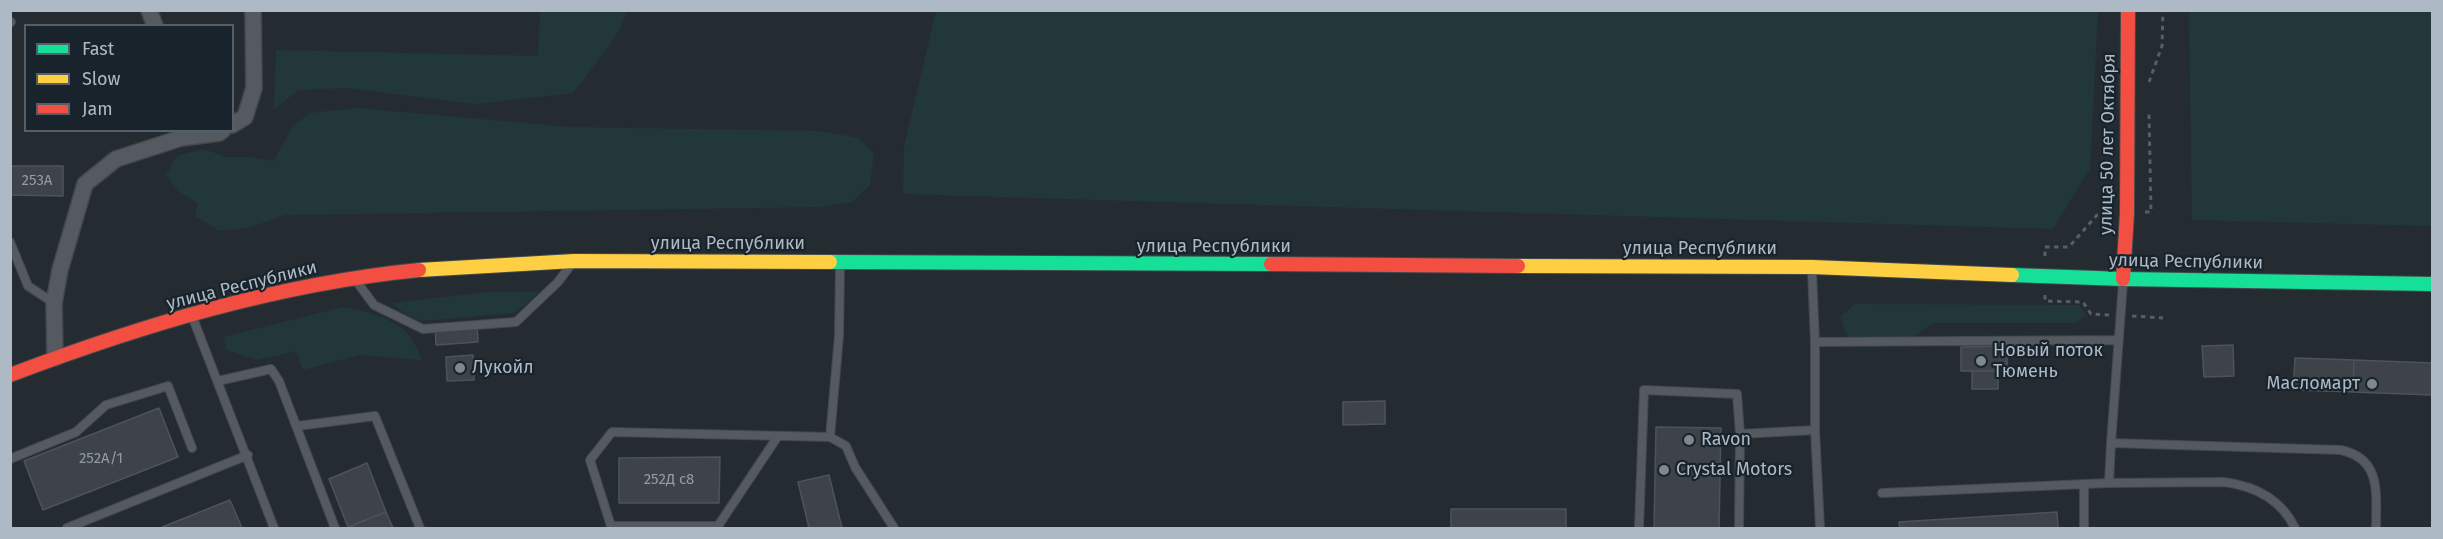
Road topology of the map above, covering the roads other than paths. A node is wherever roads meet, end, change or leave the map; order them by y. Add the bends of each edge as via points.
1 (2128, 10) edge
2 (256, 12) edge
3 (234, 124) edge
4 (220, 132) edge
5 (169, 137) edge
6 (10, 242) edge
7 (573, 261) junction
8 (840, 263) junction
9 (1812, 267) junction
10 (355, 278) junction
11 (2123, 279) junction
12 (2433, 284) edge
13 (54, 303) junction
14 (192, 314) junction
15 (2119, 340) junction
16 (1815, 342) junction
17 (55, 358) junction
18 (10, 375) edge
19 (218, 381) junction
20 (297, 426) junction
21 (1815, 430) junction
22 (1740, 434) junction
23 (778, 436) junction
24 (830, 437) junction
25 (2111, 443) junction
26 (192, 448) dead end
27 (248, 455) junction
28 (10, 459) edge
29 (2109, 483) junction
30 (2084, 484) junction
31 (1882, 493) dead end
32 (67, 528) edge
33 (274, 528) edge
34 (334, 528) edge
35 (420, 528) edge
36 (894, 528) edge
37 (1639, 528) edge
38 (1739, 528) edge
39 (1820, 528) edge
40 (2084, 528) edge
41 (2295, 528) edge
42 (2376, 528) edge

1 - 11 main road, улица 50 лет Октября
2 - 3 street via 254,88 245,117
4 - 5 street
5 - 13 street via 116,159 85,184
6 - 13 lane via 28,286
7 - 8 main road, улица Республики
7 - 10 main road, улица Республики
7 - 10 lane via 558,282 516,322 423,329 374,305
8 - 9 main road, улица Республики
8 - 24 lane via 839,336
9 - 11 main road, улица Республики
9 - 16 lane
10 - 14 main road, улица Республики
11 - 12 main road, улица Республики
11 - 15 lane
13 - 17 street
14 - 17 main road, улица Республики
14 - 19 lane
15 - 16 lane
15 - 25 lane
16 - 21 lane
17 - 18 main road, улица Республики
19 - 20 lane via 271,369
19 - 27 lane
20 - 34 lane
20 - 35 lane via 375,416
21 - 22 lane
21 - 39 lane
22 - 37 lane via 1737,394 1644,390
22 - 38 lane
23 - 23 lane via 612,432 590,460 611,526 718,526
23 - 24 lane
24 - 36 lane via 846,446
25 - 29 lane
25 - 42 lane via 2357,453 2369,467 2376,486
26 - 28 lane via 168,386 106,405 76,432
27 - 32 lane
27 - 33 lane
29 - 30 lane
29 - 41 lane via 2240,484 2277,502
30 - 31 lane
30 - 40 lane

